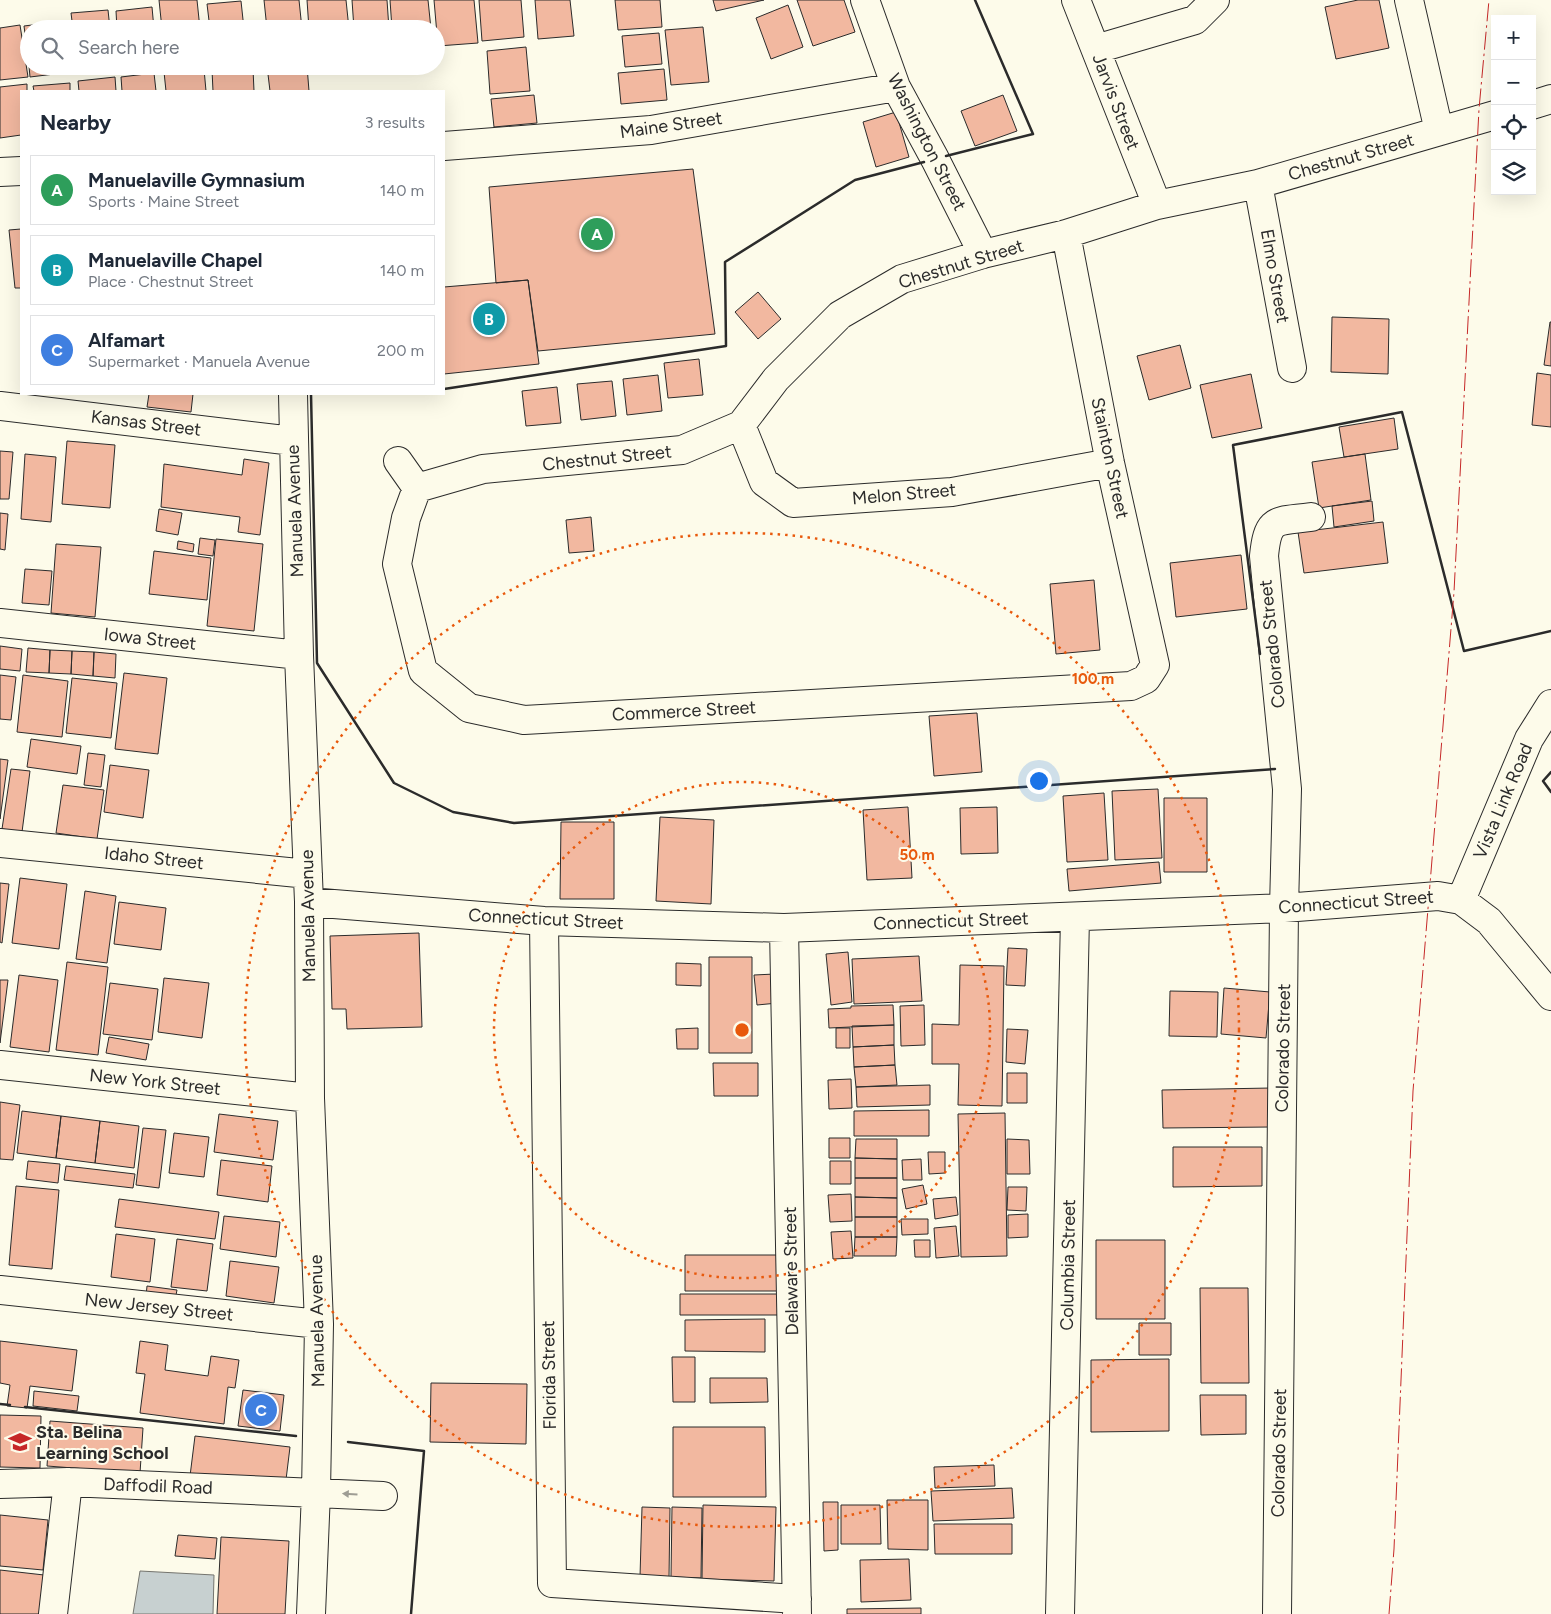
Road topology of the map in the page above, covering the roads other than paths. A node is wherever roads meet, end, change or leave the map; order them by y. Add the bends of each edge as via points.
1 (865, 0) edge
2 (1076, 0) edge
3 (1215, 0) edge
4 (1410, 0) edge
5 (1096, 49) junction
6 (896, 87) junction
7 (1551, 99) edge
8 (1536, 104) edge
9 (1491, 116) edge
10 (1440, 131) junction
11 (445, 146) edge
12 (20, 171) edge
13 (0, 172) edge
14 (1258, 184) junction
15 (1157, 205) junction
16 (1066, 234) junction
17 (983, 254) junction
18 (1292, 368) dead end
19 (293, 395) edge
20 (0, 406) edge
21 (740, 425) junction
22 (293, 441) junction
23 (398, 461) dead end
24 (1110, 463) junction
25 (417, 488) junction
26 (1311, 517) dead end
27 (0, 623) edge
28 (299, 655) junction
29 (1146, 679) joint
30 (1551, 704) edge
31 (0, 843) edge
32 (308, 874) junction
33 (1461, 900) junction
34 (309, 902) junction
35 (1284, 908) junction
36 (1075, 917) junction
37 (544, 921) junction
38 (784, 928) junction
39 (1551, 996) edge
40 (0, 1065) edge
41 (310, 1098) junction
42 (0, 1290) edge
43 (319, 1324) junction
44 (68, 1482) junction
45 (0, 1484) edge
46 (316, 1492) junction
47 (383, 1496) dead end
48 (797, 1607) edge
49 (53, 1614) edge
50 (311, 1614) edge
51 (1060, 1614) edge
52 (1277, 1614) edge

1 - 6 street, Washington Street
2 - 5 street, Jarvis Street
3 - 5 street via 1195,20
4 - 10 street
5 - 15 street, Jarvis Street
6 - 11 street, Maine Street via 651,130
6 - 17 street, Washington Street
7 - 8 street
9 - 10 street, Chestnut Street
10 - 14 street, Chestnut Street
12 - 13 street
14 - 15 street, Chestnut Street
14 - 18 street, Elmo Street
15 - 16 street, Chestnut Street
16 - 17 street, Chestnut Street
16 - 24 street, Stainton Street
17 - 21 street, Chestnut Street via 902,279 840,315 776,379
19 - 22 street, Manuela Avenue
20 - 22 street, Kansas Street
21 - 24 street, Melon Street via 764,482 793,503 952,492
21 - 25 street, Chestnut Street via 682,450 483,469
22 - 28 street, Manuela Avenue
23 - 25 street
24 - 29 street, Stainton Street via 1154,665
25 - 29 street, Commerce Street via 406,518 397,564 423,671 469,708 524,720 1131,686
26 - 35 street, Colorado Street via 1276,522 1266,538 1264,556 1287,789
27 - 28 street, Iowa Street
28 - 32 street, Manuela Avenue
30 - 33 street, Vista Link Road via 1529,739
31 - 32 street, Idaho Street
32 - 34 street, Manuela Avenue
33 - 35 street, Connecticut Street via 1438,896
33 - 39 street, Connecticut Street via 1489,921
34 - 37 street, Connecticut Street
34 - 41 street, Manuela Avenue
35 - 36 street, Connecticut Street
35 - 52 street, Colorado Street
36 - 38 street, Connecticut Street
36 - 51 street, Columbia Street
37 - 38 street, Connecticut Street
37 - 48 street, Florida Street via 552,1583
38 - 48 street, Delaware Street
40 - 41 street, New York Street
41 - 43 street, Manuela Avenue
42 - 43 street, New Jersey Street
43 - 46 street, Manuela Avenue
44 - 45 street, Daffodil Road
44 - 46 street, Daffodil Road
44 - 49 street
47 -> 46 street, Daffodil Road
46 - 50 street, Manuela Avenue

